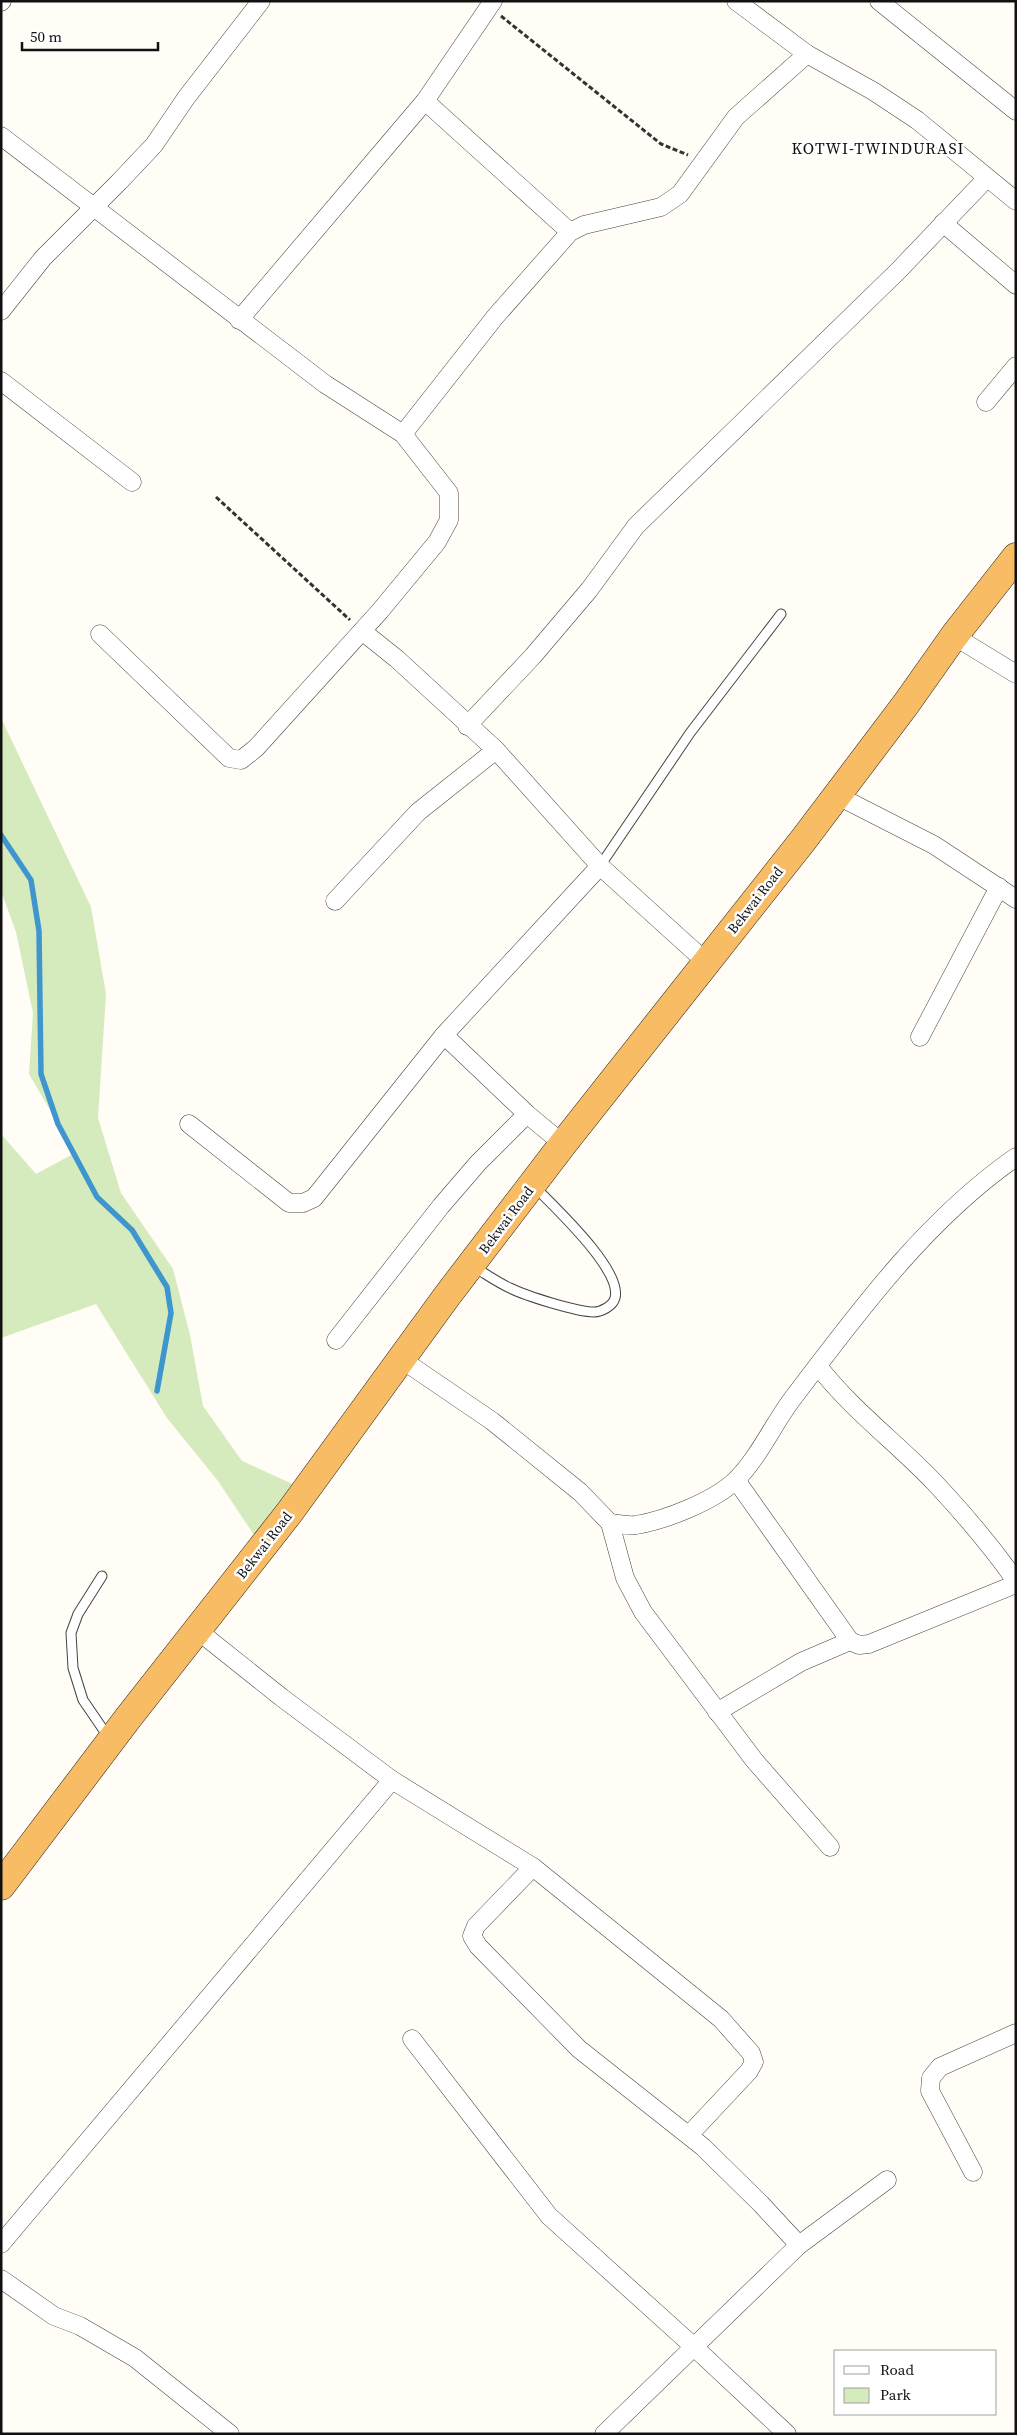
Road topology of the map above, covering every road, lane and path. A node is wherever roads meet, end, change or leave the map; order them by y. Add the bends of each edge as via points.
1 (261, 1) edge
2 (736, 1) edge
3 (878, 1) edge
4 (491, 4) edge
5 (807, 54) junction
6 (425, 101) junction
7 (1016, 111) edge
8 (1, 136) edge
9 (702, 161) junction
10 (986, 179) junction
11 (1016, 201) edge
12 (92, 207) junction
13 (943, 223) junction
14 (570, 232) junction
15 (1016, 285) edge
16 (1, 311) edge
17 (239, 320) junction
18 (1016, 366) edge
19 (1, 381) edge
20 (986, 402) dead end
21 (404, 434) junction
22 (132, 482) dead end
23 (216, 497) dead end
24 (1016, 557) edge
25 (781, 614) dead end
26 (362, 631) junction
27 (100, 634) dead end
28 (954, 636) junction
29 (1016, 674) edge
30 (468, 726) junction
31 (496, 750) junction
32 (836, 795) junction
33 (600, 866) junction
34 (999, 887) junction
35 (1016, 900) edge
36 (335, 901) dead end
37 (706, 962) junction
38 (444, 1035) junction
39 (920, 1037) dead end
40 (527, 1114) junction
41 (189, 1124) dead end
42 (563, 1144) junction
43 (1016, 1157) edge
44 (533, 1185) junction
45 (471, 1265) junction
46 (336, 1340) dead end
47 (401, 1358) junction
48 (818, 1366) junction
49 (736, 1480) junction
50 (610, 1523) junction
51 (102, 1576) dead end
52 (1016, 1583) edge
53 (197, 1630) junction
54 (850, 1641) junction
55 (717, 1712) junction
56 (111, 1740) junction
57 (392, 1780) junction
58 (830, 1847) dead end
59 (532, 1867) junction
60 (1, 1886) edge
61 (1016, 2033) edge
62 (412, 2039) dead end
63 (689, 2135) junction
64 (973, 2172) dead end
65 (887, 2180) dead end
66 (1, 2244) edge
67 (799, 2245) junction
68 (1, 2279) edge
69 (694, 2346) junction
70 (230, 2434) edge
71 (604, 2434) edge
72 (787, 2434) edge

1 - 12 street via 154,145
2 - 5 street
3 - 7 street
4 - 6 street
4 - 9 path via 660,144
5 - 9 street via 736,117
5 - 10 street via 917,120
6 - 14 street
6 - 17 street
8 - 12 street
9 - 14 street via 680,194 661,207 584,225
10 - 11 street
10 - 13 street
12 - 16 street via 43,258
12 - 17 street
13 - 15 street
13 - 30 street via 636,526 589,590
14 - 21 street via 496,317
17 - 21 street via 325,384
18 - 20 street
19 - 22 street
21 - 26 street via 449,493 449,520 437,542
23 - 26 path
24 - 28 highway, Bekwai Road
25 - 33 lane via 690,733
26 - 27 street via 256,748 241,760 229,758
26 - 30 street via 397,659
28 - 29 street
28 - 32 highway, Bekwai Road
30 - 31 street
31 - 33 street
31 - 36 street via 418,812
32 - 34 street via 934,845
32 - 37 highway, Bekwai Road
33 - 37 street
33 - 38 street
34 - 35 street
34 - 39 street
37 - 42 highway, Bekwai Road
38 - 40 street
38 - 41 street via 314,1198 303,1203 289,1203
40 - 42 street
40 - 46 street via 441,1206
42 - 44 highway, Bekwai Road
43 - 48 street via 979,1184 920,1242
44 - 45 highway, Bekwai Road
44 - 45 lane via 598,1255 615,1289 615,1298 610,1305 593,1312 563,1306 511,1289
45 - 47 highway, Bekwai Road
47 - 50 street via 492,1421 580,1492
47 - 53 highway, Bekwai Road via 289,1513
48 - 49 street
48 - 52 street via 856,1409 935,1483
49 - 50 street via 692,1507 657,1520 634,1526
49 - 54 street
50 - 55 street via 626,1578 643,1612
51 - 56 lane via 71,1633 72,1659 83,1700
52 - 54 street via 869,1644
53 - 56 highway, Bekwai Road
53 - 57 street
54 - 55 street via 801,1662
55 - 58 street
56 - 60 highway, Bekwai Road
57 - 59 street
57 - 66 street
59 - 63 street via 476,1926 472,1936 579,2049
59 - 63 street via 721,2019 751,2053 754,2062 749,2071
61 - 64 street via 940,2067 931,2078 930,2091
62 - 69 street via 549,2216
63 - 67 street
65 - 67 street
67 - 69 street
68 - 70 street via 54,2316 80,2326 135,2358
69 - 71 street
69 - 72 street

